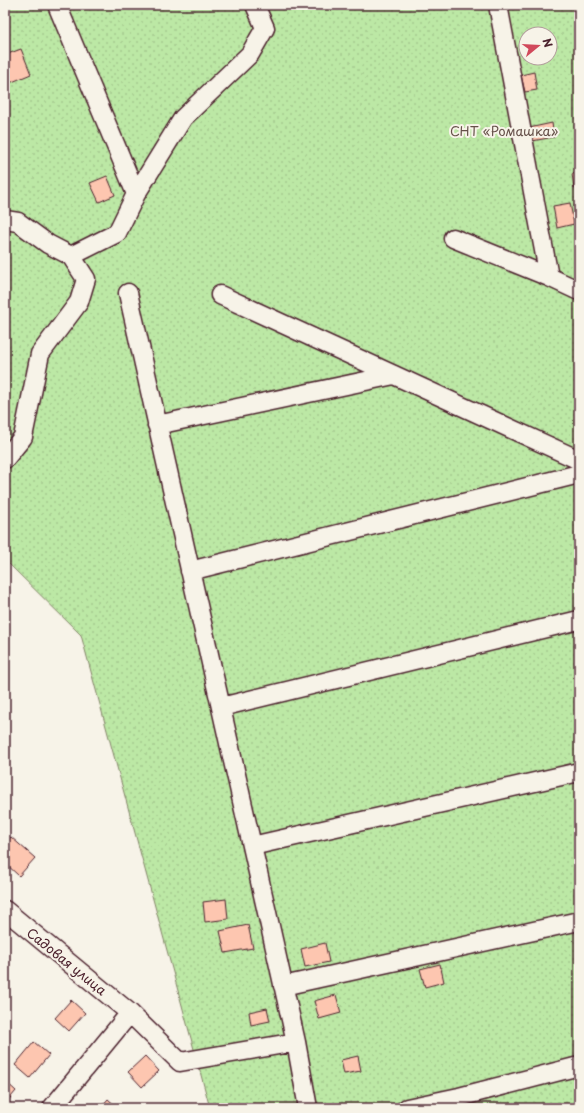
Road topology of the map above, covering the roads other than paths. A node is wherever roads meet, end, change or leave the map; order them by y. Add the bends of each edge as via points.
1 (57, 5) edge
2 (255, 5) edge
3 (498, 5) edge
4 (136, 194) junction
5 (5, 220) edge
6 (453, 238) dead end
7 (71, 256) junction
8 (549, 277) junction
9 (579, 291) edge
10 (128, 293) dead end
11 (220, 295) dead end
12 (394, 375) junction
13 (157, 425) junction
14 (5, 458) edge
15 (579, 460) edge
16 (579, 474) edge
17 (190, 571) junction
18 (579, 620) edge
19 (220, 707) junction
20 (579, 772) edge
21 (252, 846) junction
22 (5, 910) edge
23 (579, 921) edge
24 (283, 986) junction
25 (130, 1013) junction
26 (296, 1042) junction
27 (579, 1066) edge
28 (52, 1108) edge
29 (308, 1108) edge
30 (407, 1108) edge

1 - 4 street
2 - 4 street via 265,28 250,54 183,118
3 - 8 street
4 - 7 street via 117,234
5 - 7 street via 18,222 48,244
6 - 8 street
7 - 14 street via 86,279 79,302 40,354 24,437
8 - 9 street
10 - 13 street
11 - 12 street
12 - 13 street
12 - 15 street
13 - 17 street
16 - 17 street
17 - 19 street
18 - 19 street
19 - 21 street
20 - 21 street
21 - 24 street
22 - 25 street, Садовая улица
23 - 24 street
24 - 26 street
25 - 26 street, Садовая улица via 180,1062
25 - 28 street
26 - 29 street
27 - 30 street

